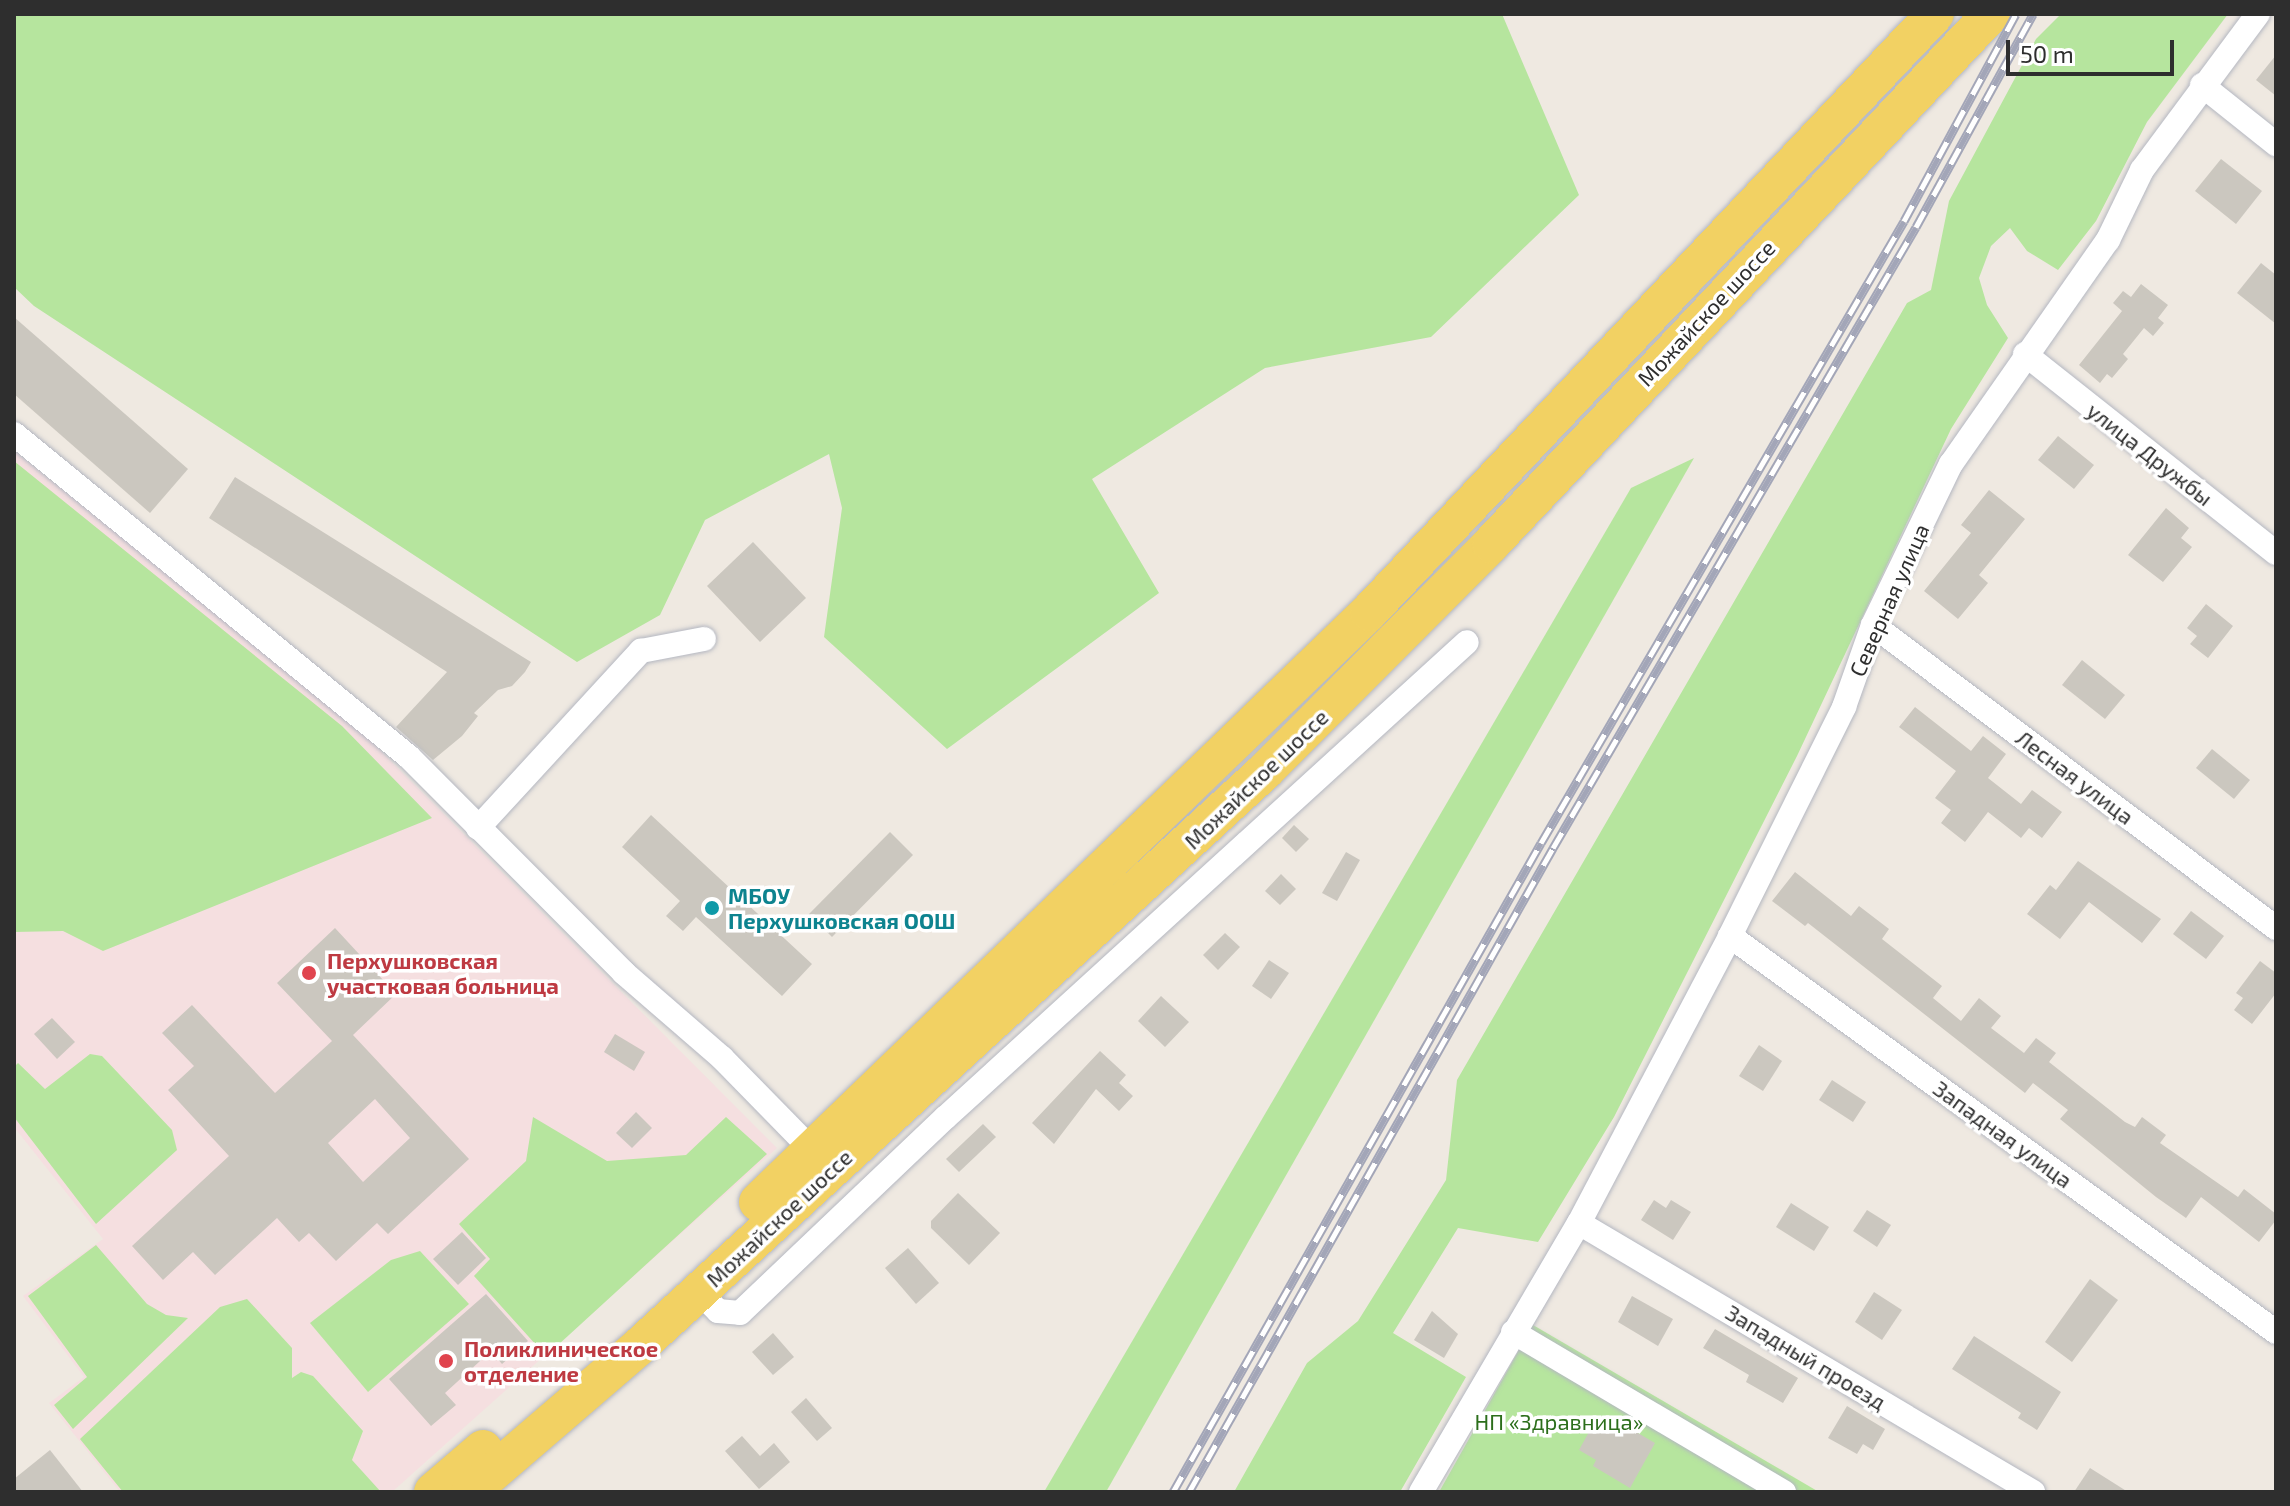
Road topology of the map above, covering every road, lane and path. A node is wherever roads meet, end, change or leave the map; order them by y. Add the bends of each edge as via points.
1 (1935, 14) edge
2 (1991, 14) edge
3 (2258, 14) edge
4 (2202, 85) junction
5 (2276, 144) edge
6 (2025, 354) junction
7 (14, 434) edge
8 (2276, 553) edge
9 (1873, 625) junction
10 (704, 639) dead end
11 (1467, 642) dead end
12 (478, 828) junction
13 (2276, 928) edge
14 (1730, 936) junction
15 (812, 1150) junction
16 (1579, 1223) junction
17 (699, 1292) junction
18 (1513, 1332) junction
19 (2276, 1332) edge
20 (433, 1492) edge
21 (470, 1492) edge
22 (1421, 1492) edge
23 (1784, 1492) edge
24 (2033, 1492) edge

1 - 15 main road, Можайское шоссе via 1275,707
2 - 17 main road, Можайское шоссе via 1491,544 1274,762
3 - 4 street, Северная улица
4 - 5 street
4 - 6 street, Северная улица via 2142,170 2108,240
6 - 8 street, улица Дружбы
6 - 9 street, Северная улица via 1951,464
7 - 12 street via 409,757
9 - 13 street, Лесная улица
9 - 14 street, Северная улица via 1844,707
10 - 12 street via 641,651
11 - 17 street via 945,1118 740,1313 718,1311
12 - 15 street
14 - 16 street, Северная улица
14 - 19 street, Западная улица
15 - 20 main road, Можайское шоссе via 627,1325
16 - 18 street, Северная улица
16 - 24 street, Западный проезд
17 - 21 main road, Можайское шоссе
18 - 22 street, Северная улица
18 - 23 street

